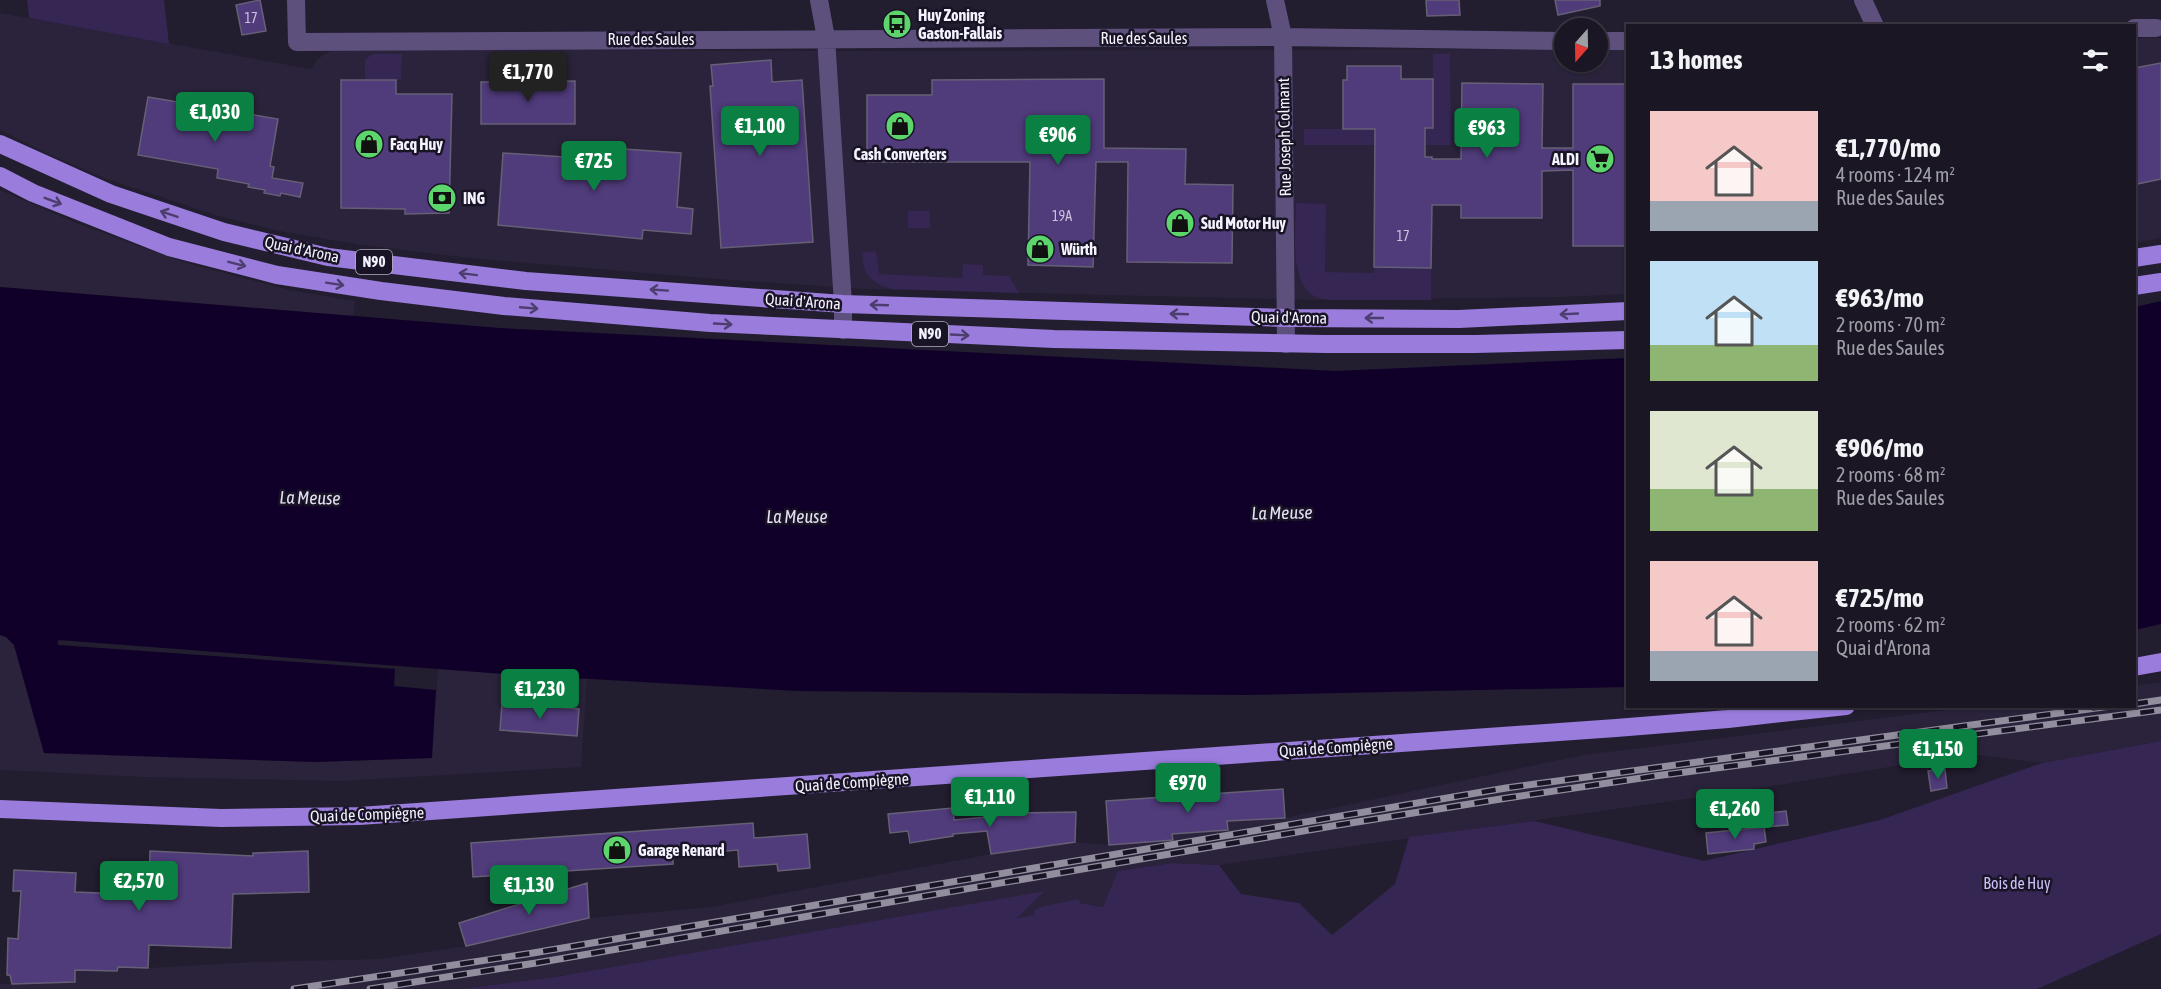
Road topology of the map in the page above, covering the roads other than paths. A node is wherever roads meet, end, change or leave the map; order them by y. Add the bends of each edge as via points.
1 (296, 0) edge
2 (819, 0) edge
3 (1275, 0) edge
4 (1863, 0) edge
5 (1874, 24) edge
6 (2136, 28) edge
7 (2156, 28) dead end
8 (826, 38) junction
9 (1283, 38) junction
10 (1554, 40) edge
11 (1608, 41) edge
12 (1626, 41) edge
13 (0, 144) edge
14 (0, 176) edge
15 (2161, 254) edge
16 (2136, 258) edge
17 (2161, 282) edge
18 (2136, 286) edge
19 (843, 304) junction
20 (1626, 311) edge
21 (1286, 318) junction
22 (843, 330) junction
23 (1626, 339) edge
24 (1286, 344) junction
25 (2161, 662) edge
26 (2136, 667) edge
27 (1828, 708) edge
28 (0, 809) edge

1 - 8 street, Rue des Saules via 297,42
2 - 8 street
3 - 9 street
4 - 5 street
6 - 7 street
8 - 9 street, Rue des Saules
8 - 19 street
9 - 10 street, Rue des Saules
9 - 21 street, Rue Joseph Colmant
11 - 12 street
19 -> 13 main road, Quai d'Arona / N90 via 526,281 328,256 224,232 123,198
14 -> 22 main road, Quai d'Arona / N90 via 169,247 277,275 504,306
15 - 16 main road
17 - 18 main road
21 -> 19 main road, Quai d'Arona / N90
19 - 22 street
20 -> 21 main road, Quai d'Arona / N90 via 1459,319
21 - 24 street, Rue Joseph Colmant
22 -> 24 main road, Quai d'Arona / N90
23 - 24 main road, Quai d'Arona / N90
25 - 26 main road
27 - 28 main road, Quai de Compiègne via 1628,728 359,816 221,818

